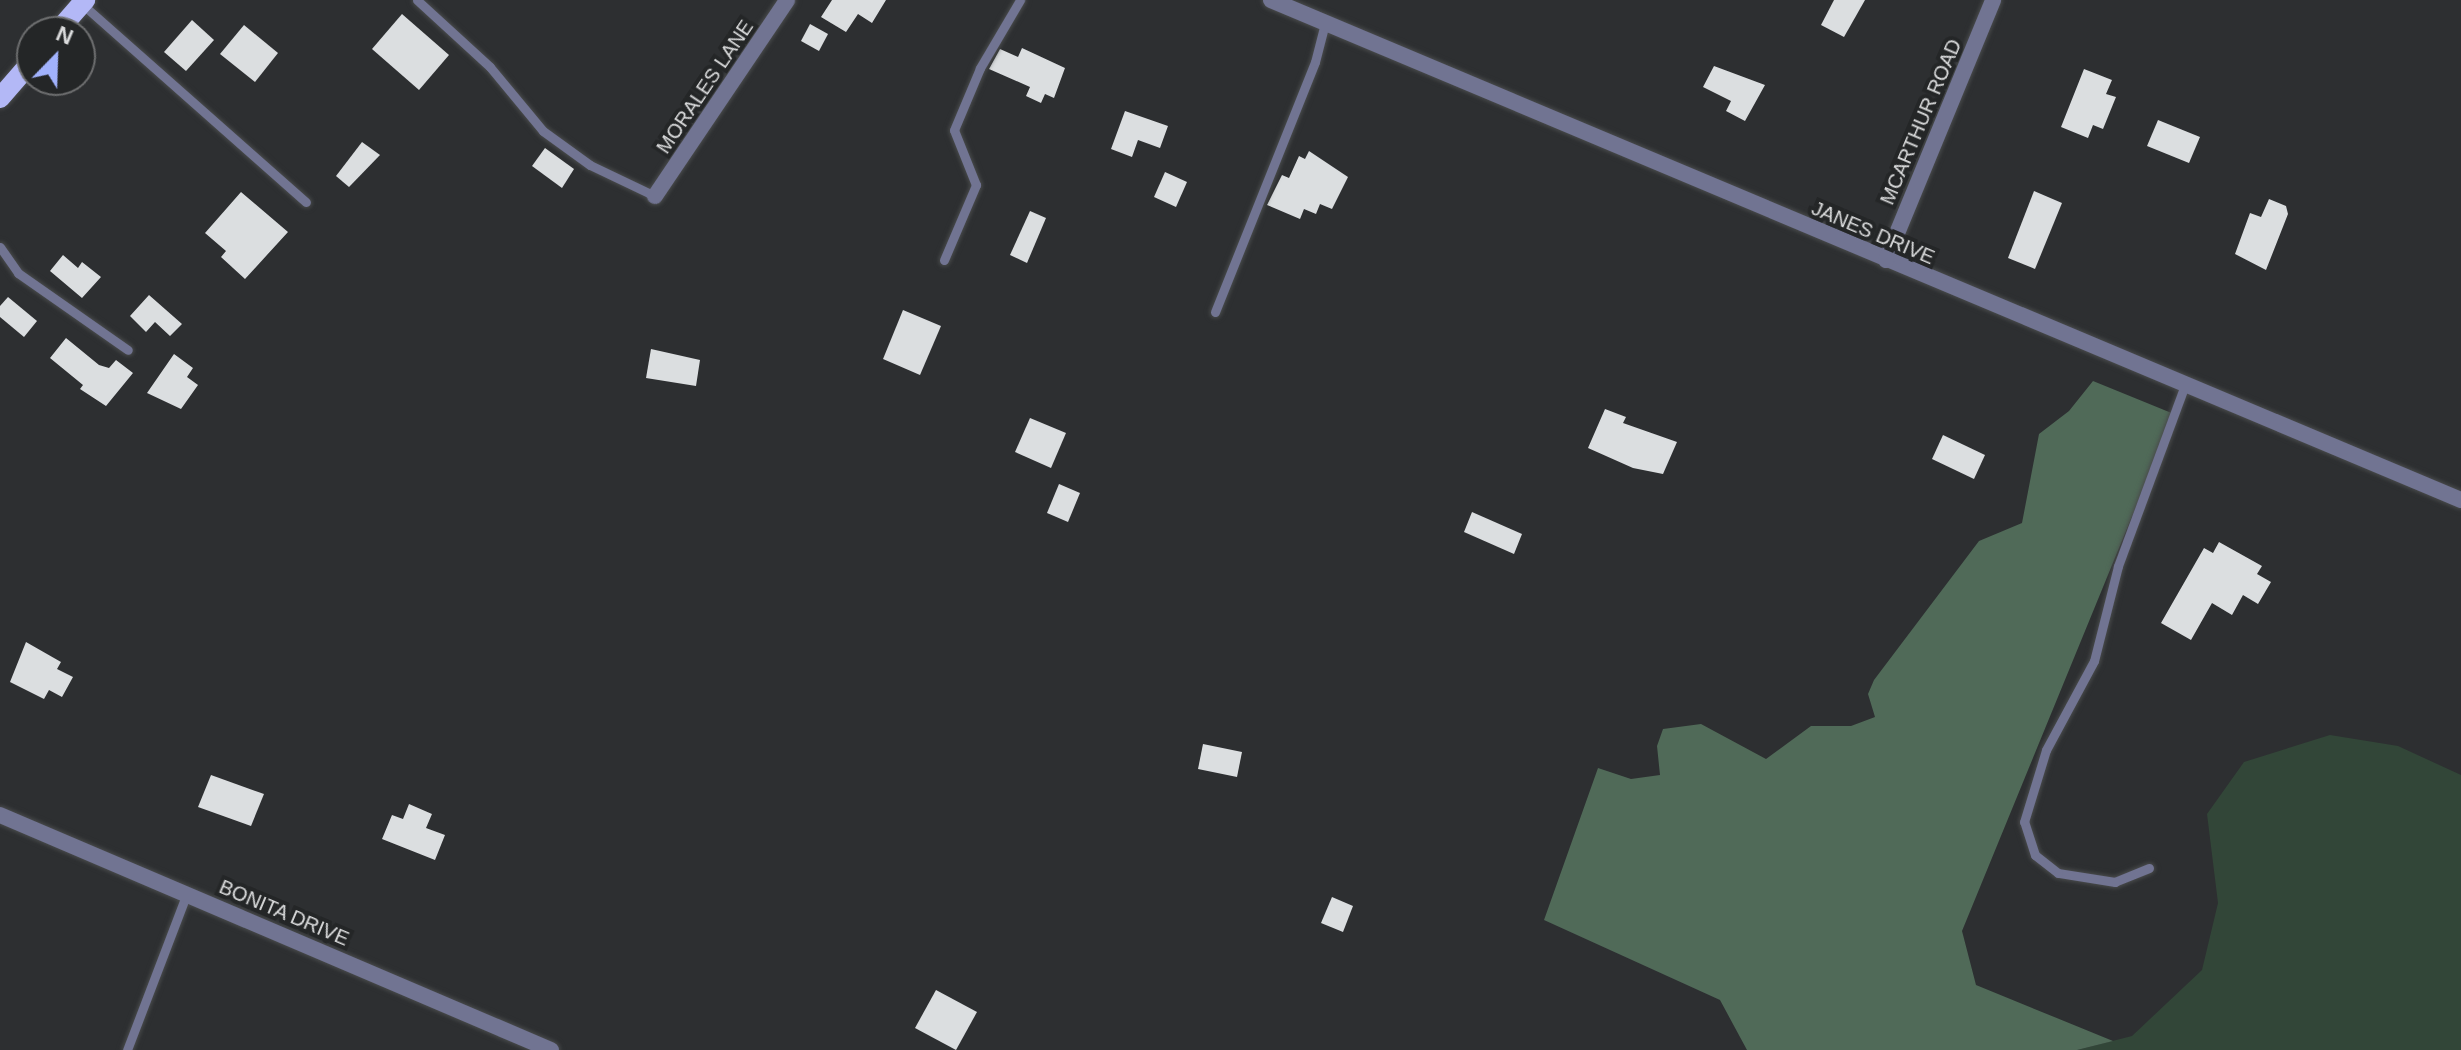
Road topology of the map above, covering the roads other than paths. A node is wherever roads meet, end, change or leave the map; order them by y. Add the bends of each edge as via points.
1 (417, 0) edge
2 (787, 0) edge
3 (1020, 0) edge
4 (1271, 0) edge
5 (1993, 0) edge
6 (84, 2) edge
7 (1325, 23) junction
8 (16, 80) edge
9 (0, 98) edge
10 (655, 196) joint
11 (306, 202) dead end
12 (0, 247) edge
13 (944, 260) dead end
14 (1886, 260) junction
15 (1215, 312) dead end
16 (128, 350) dead end
17 (2185, 385) junction
18 (2461, 500) edge
19 (0, 815) edge
20 (2149, 868) dead end
21 (187, 893) junction
22 (127, 1050) edge
23 (551, 1050) edge

1 - 10 lane via 490,67 543,131 590,165
2 - 10 street, MORALES LANE
3 - 13 lane via 980,68 954,130 976,185
4 - 7 street, JANES DRIVE
5 - 14 street, MCARTHUR ROAD
6 - 11 lane
7 - 14 street, JANES DRIVE
7 - 15 lane via 1315,62
8 - 9 main road
12 - 16 lane via 18,273
14 - 17 street, JANES DRIVE
17 - 18 street, JANES DRIVE
17 - 20 lane via 2118,566 2094,661 2046,750 2024,822 2035,855 2058,873 2115,882
19 - 21 street, BONITA DRIVE
21 - 22 lane
21 - 23 street, BONITA DRIVE

